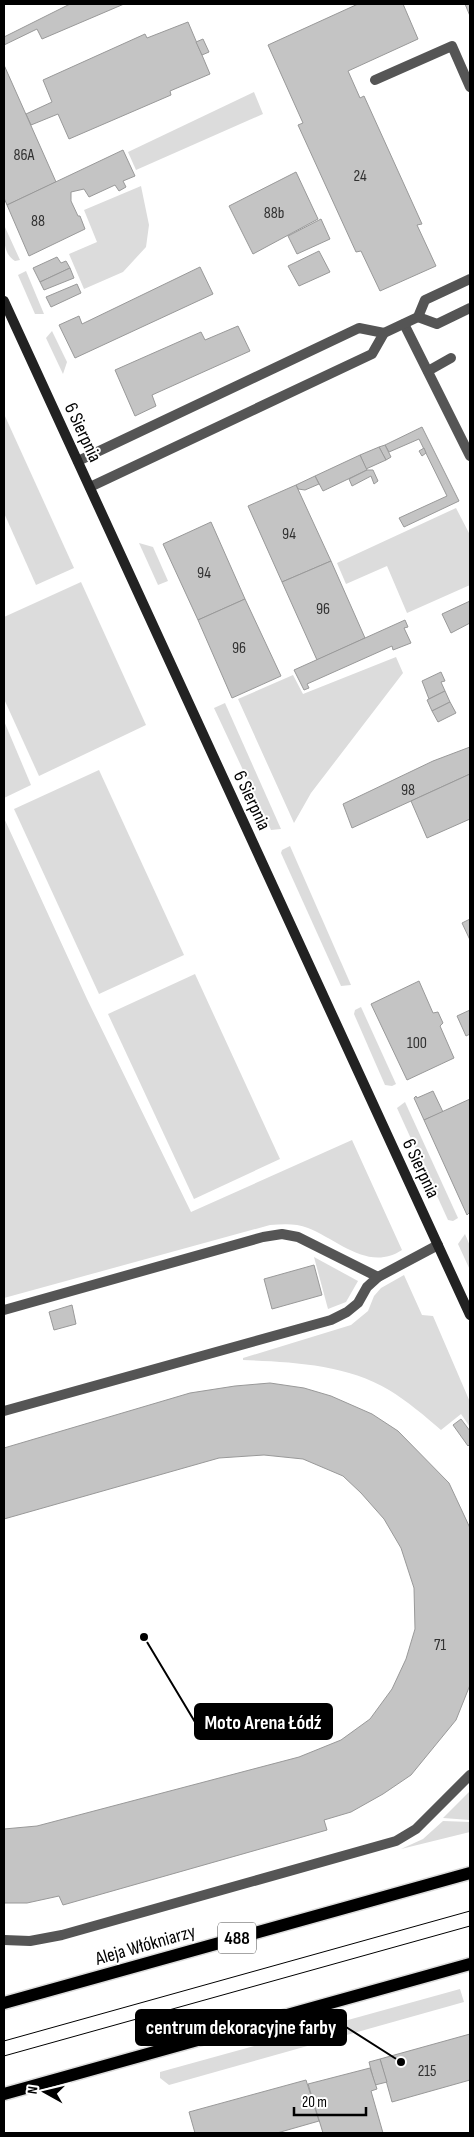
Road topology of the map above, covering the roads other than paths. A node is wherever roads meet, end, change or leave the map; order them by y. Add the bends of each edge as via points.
1 (375, 80) dead end
2 (470, 87) edge
3 (470, 279) edge
4 (4, 301) edge
5 (470, 308) edge
6 (418, 317) junction
7 (404, 324) junction
8 (384, 333) junction
9 (451, 358) dead end
10 (428, 371) junction
11 (470, 456) edge
12 (78, 461) junction
13 (90, 486) junction
14 (438, 1245) junction
15 (378, 1277) junction
16 (4, 1310) edge
17 (470, 1315) edge
18 (4, 1411) edge
19 (470, 1775) edge
20 (470, 1873) edge
21 (4, 1940) edge
22 (470, 1964) edge
23 (4, 2003) edge
24 (4, 2094) edge

1 - 2 lane via 452,46
3 - 6 lane via 425,300
4 - 12 street, 6 Sierpnia
5 - 6 lane via 436,324
6 - 7 lane
7 - 8 lane
7 - 10 lane
8 - 12 lane via 360,328
8 - 13 lane via 372,354
9 - 10 lane
10 - 11 lane
12 - 13 street, 6 Sierpnia
13 - 14 street, 6 Sierpnia
14 - 15 lane
14 - 17 street, 6 Sierpnia
15 - 16 lane via 298,1237 282,1234
15 - 18 lane via 367,1287 358,1304 331,1320
19 - 21 lane via 416,1829 396,1841 70,1933 30,1941
20 - 23 main road, Aleja Włókniarzy / 488
22 - 24 main road

